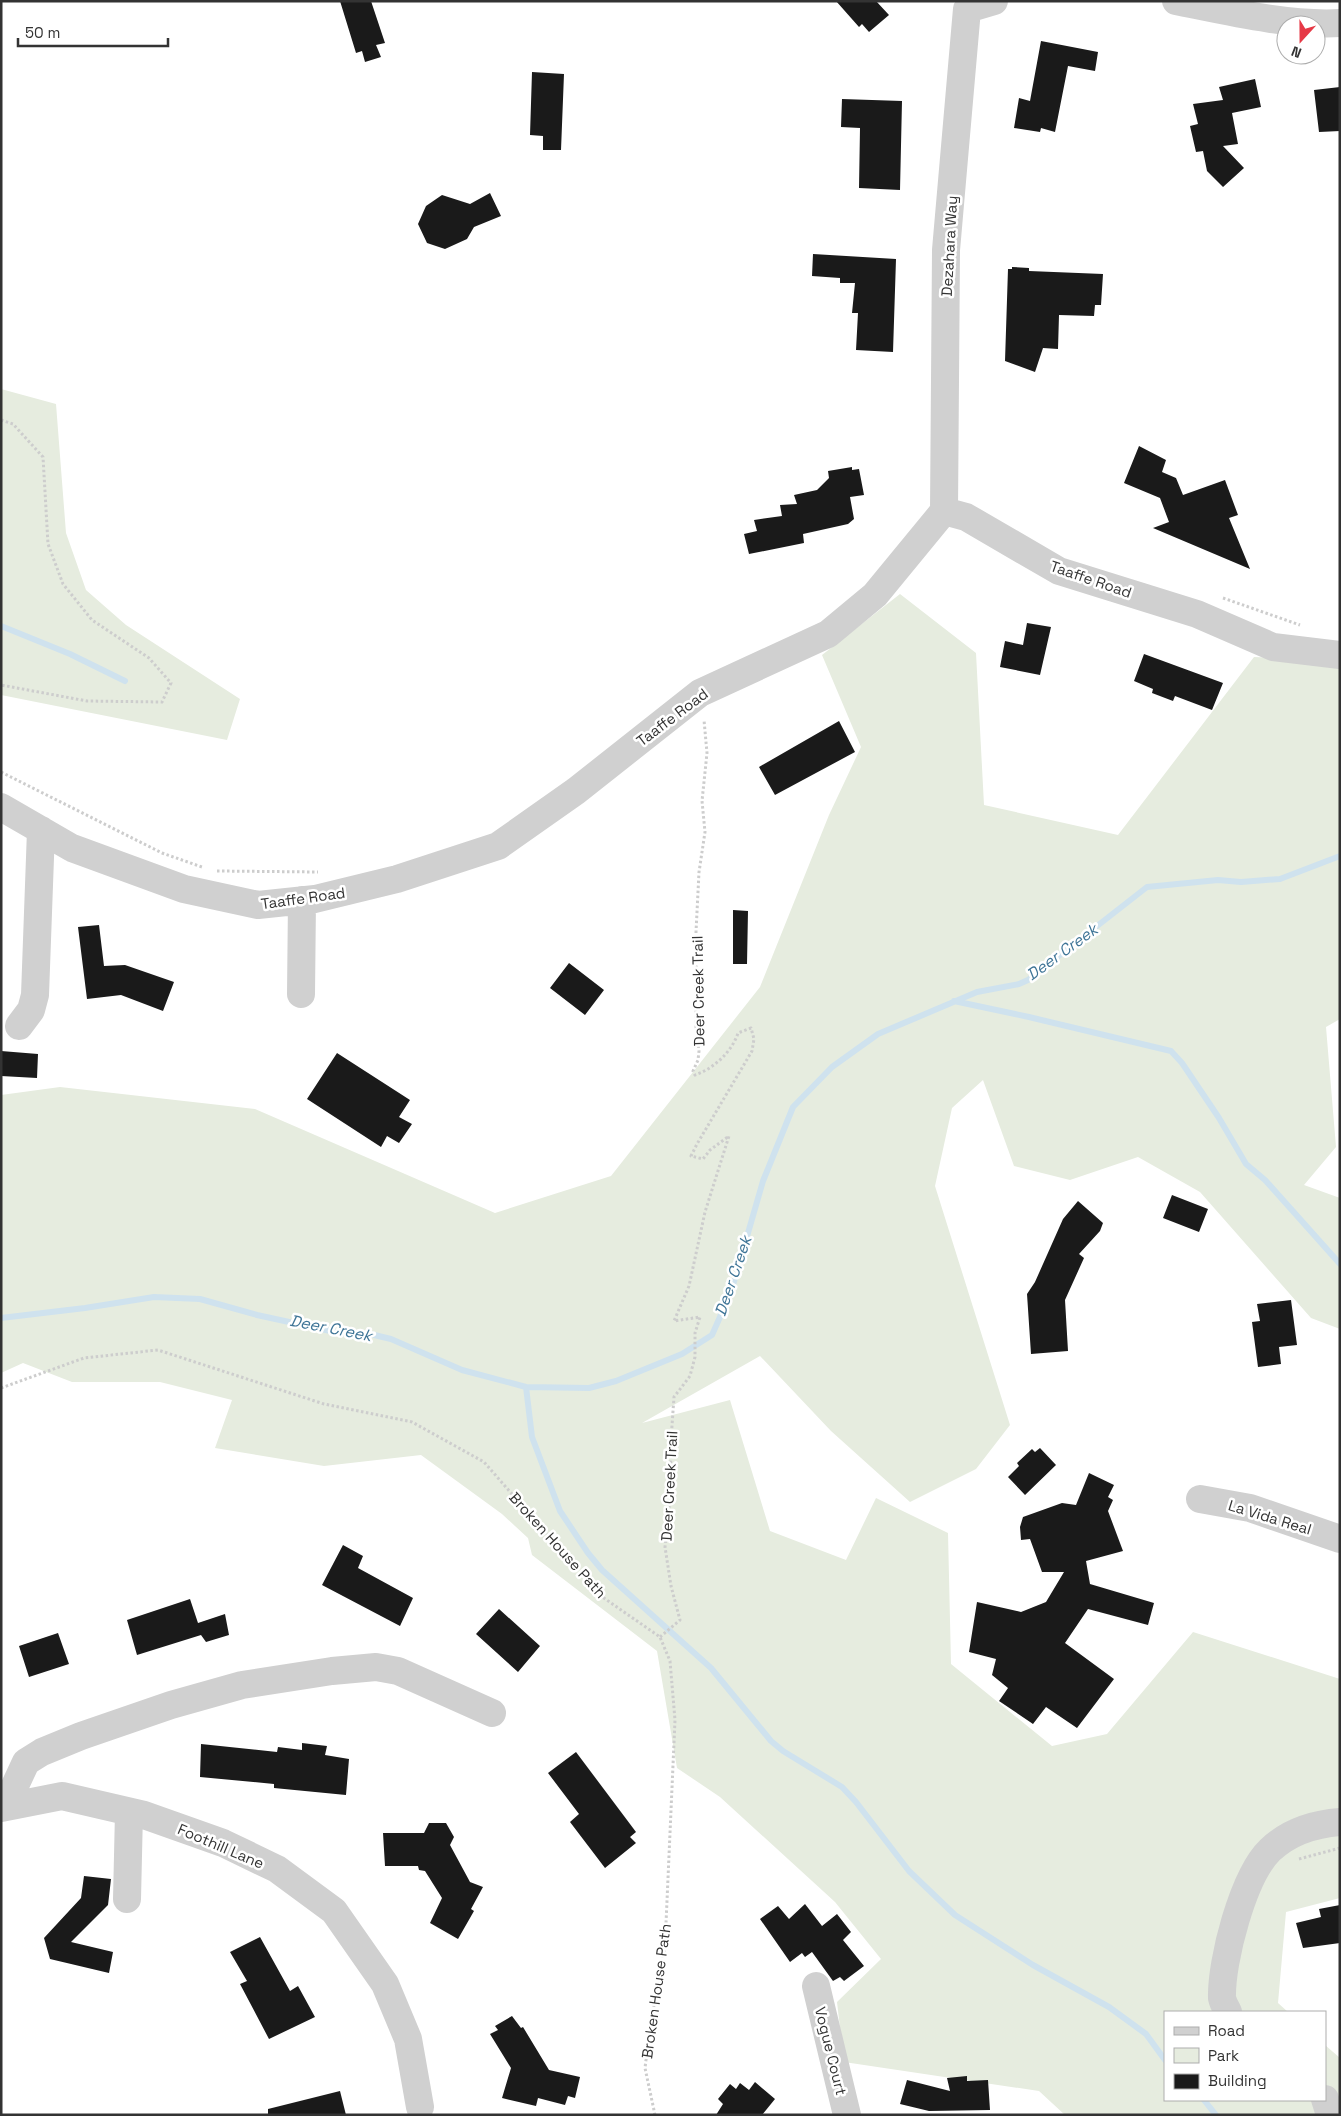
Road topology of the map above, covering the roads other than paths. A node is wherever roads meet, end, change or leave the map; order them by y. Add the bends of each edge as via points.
1 (994, 1) edge
2 (1176, 1) edge
3 (967, 5) edge
4 (1340, 23) edge
5 (944, 511) junction
6 (1340, 655) edge
7 (1, 807) edge
8 (41, 830) junction
9 (302, 900) junction
10 (301, 994) dead end
11 (19, 1026) dead end
12 (1200, 1499) dead end
13 (1340, 1539) edge
14 (492, 1713) dead end
15 (3, 1808) edge
16 (129, 1812) junction
17 (1340, 1822) edge
18 (127, 1899) dead end
19 (816, 1986) dead end
20 (1228, 2011) edge
21 (1326, 2101) edge
22 (420, 2107) dead end
23 (847, 2115) edge
24 (1330, 2115) edge

1 - 3 street, Dezahara Way
2 - 4 street via 1310,23
3 - 5 street, Dezahara Way via 946,250
5 - 6 street, Taaffe Road via 966,517 1059,571 1198,614 1273,647
5 - 9 street, Taaffe Road via 875,596 828,634 700,692 576,791 498,846 362,889
7 - 8 street, Taaffe Road
8 - 9 street, Taaffe Road via 72,848 184,889 258,905
8 - 11 street via 35,995 31,1010
9 - 10 street
12 - 13 street, La Vida Real via 1250,1508
14 - 15 street via 398,1671 376,1667 242,1685 171,1705 42,1752 26,1762
15 - 16 street, Foothill Lane via 62,1796
16 - 18 street
16 - 22 street, Foothill Lane via 223,1843 277,1869 334,1911 385,1984 408,2039
17 - 20 street via 1322,1823 1291,1834 1270,1850 1260,1864 1240,1904 1225,1966 1222,2000
19 - 23 street, Vogue Court
21 - 24 street

